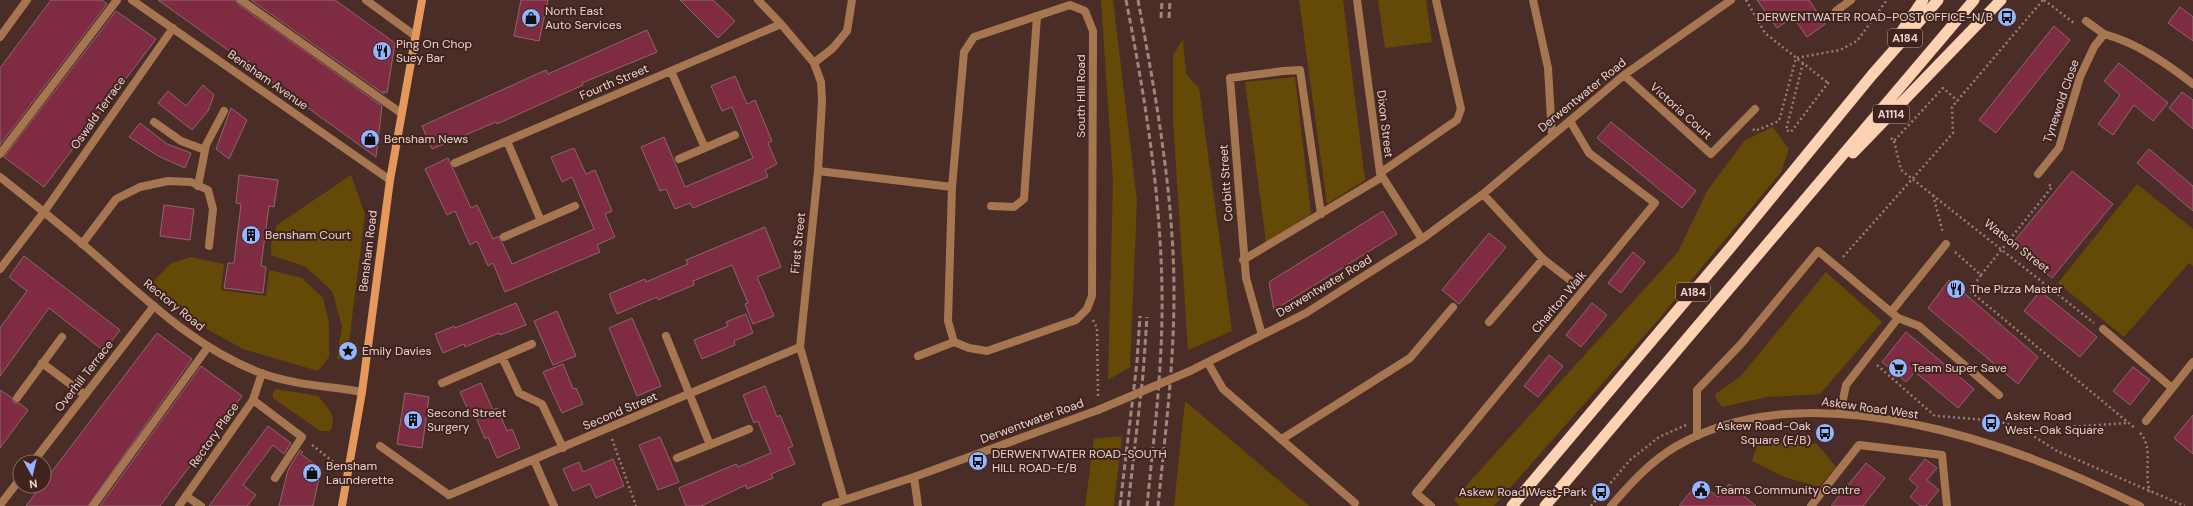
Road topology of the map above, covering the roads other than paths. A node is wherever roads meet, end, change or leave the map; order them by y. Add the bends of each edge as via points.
1 (28, 0) edge
2 (117, 0) edge
3 (132, 0) edge
4 (241, 0) edge
5 (366, 0) edge
6 (422, 0) edge
7 (758, 0) edge
8 (852, 0) edge
9 (1357, 0) edge
10 (1436, 0) edge
11 (1533, 0) edge
12 (1730, 0) edge
13 (1850, 0) edge
14 (1922, 0) edge
15 (1938, 0) edge
16 (1974, 0) edge
17 (2001, 0) edge
18 (1836, 11) dead end
19 (1037, 16) junction
20 (2086, 21) road end
21 (782, 24) junction
22 (173, 28) junction
23 (2104, 34) junction
24 (414, 35) junction
25 (0, 37) edge
26 (814, 63) junction
27 (671, 71) junction
28 (1624, 75) junction
29 (1872, 75) junction
30 (2193, 84) edge
31 (1755, 109) dead end
32 (224, 111) dead end
33 (401, 113) junction
34 (1570, 120) junction
35 (154, 122) dead end
36 (735, 135) dead end
37 (1552, 136) junction
38 (507, 141) junction
39 (705, 148) junction
40 (205, 150) junction
41 (0, 154) edge
42 (679, 159) dead end
43 (455, 163) dead end
44 (818, 171) junction
45 (2038, 174) road end
46 (1381, 175) junction
47 (0, 177) edge
48 (390, 180) junction
49 (198, 186) junction
50 (952, 187) junction
51 (1483, 194) junction
52 (575, 206) dead end
53 (991, 206) dead end
54 (44, 212) junction
55 (1321, 214) junction
56 (541, 221) junction
57 (1781, 227) junction
58 (504, 237) dead end
59 (1422, 239) junction
60 (82, 244) junction
61 (1946, 244) road end
62 (209, 246) dead end
63 (1543, 259) junction
64 (1243, 260) junction
65 (0, 269) edge
66 (1574, 283) dead end
67 (154, 306) junction
68 (1454, 307) dead end
69 (1891, 312) junction
70 (1898, 318) junction
71 (1489, 322) dead end
72 (2103, 329) road end
73 (666, 336) dead end
74 (1262, 336) junction
75 (62, 337) dead end
76 (954, 342) junction
77 (532, 344) dead end
78 (208, 347) junction
79 (800, 347) junction
80 (918, 356) dead end
81 (502, 357) junction
82 (2193, 362) edge
83 (42, 363) junction
84 (1208, 364) junction
85 (262, 373) junction
86 (442, 383) dead end
87 (2172, 388) junction
88 (362, 392) junction
89 (690, 394) junction
90 (85, 395) junction
91 (2000, 395) dead end
92 (17, 398) dead end
93 (253, 400) junction
94 (1840, 414) junction
95 (2146, 421) dead end
96 (749, 429) dead end
97 (1696, 436) junction
98 (1282, 439) junction
99 (710, 445) junction
100 (380, 446) dead end
101 (563, 448) junction
102 (39, 454) edge
103 (677, 458) dead end
104 (534, 460) junction
105 (914, 477) junction
106 (275, 478) dead end
107 (12, 489) edge
108 (186, 496) junction
109 (844, 500) junction
110 (1355, 503) dead end
111 (0, 505) edge
112 (93, 506) edge
113 (179, 506) edge
114 (201, 506) edge
115 (342, 506) edge
116 (554, 506) edge
117 (826, 506) edge
118 (918, 506) edge
119 (1431, 506) edge
120 (1512, 506) edge
121 (1545, 506) edge
122 (1611, 506) edge
123 (1811, 506) edge
124 (1947, 506) edge
125 (2140, 506) edge

1 - 25 street
2 - 41 street
3 - 22 street, Bensham Avenue
4 - 33 street
5 - 24 street
6 - 24 main road, Bensham Road
7 - 21 street, First Street
8 - 26 street via 847,31
9 - 46 street, Dixon Street
10 - 46 street via 1460,109 1457,120
11 - 37 street via 1548,68
12 - 28 street, Derwentwater Road
13 - 18 street
14 - 29 highway
15 - 29 highway, A184
16 - 57 highway, A184
17 - 57 highway, A1114
19 - 50 street, South Hill Road via 974,37 964,52
19 - 53 street via 1024,199 1014,207
19 - 76 street, South Hill Road via 1070,4 1085,11 1093,31 1092,296 1087,309 1076,320 986,351
20 - 23 street
21 - 26 street, First Street
21 - 27 street, Fourth Street
22 - 48 street, Bensham Avenue
22 - 54 street, Oswald Terrace
23 - 30 street via 2122,39 2168,64
23 - 45 street, Tynewold Close via 2094,47 2080,77 2059,148
24 - 33 main road, Bensham Road
26 - 44 street, First Street via 821,82 822,101
27 - 38 street, Fourth Street
27 - 39 street
28 - 31 street, Victoria Court via 1711,154
28 - 34 street, Derwentwater Road
29 - 120 highway, A184 via 1731,247
32 - 40 street
33 - 48 main road, Bensham Road
34 - 37 street, Derwentwater Road
34 - 119 street, Charlton Walk via 1589,153 1655,203 1416,493
35 - 40 street via 181,141
36 - 39 street
37 - 51 street, Derwentwater Road
38 - 43 street, Fourth Street
38 - 56 street
39 - 42 street
40 - 49 street
44 - 50 street
44 - 79 street, First Street
46 - 55 street
46 - 59 street, Dixon Street
47 - 54 street, Rectory Road
48 - 88 main road, Bensham Road
49 - 60 street via 191,182 168,181 140,186 116,199
49 - 62 street via 208,190 213,209
50 - 76 street, South Hill Road via 948,321
51 - 59 street, Derwentwater Road
51 - 63 street
52 - 56 street
54 - 60 street, Rectory Road
54 - 65 street, Oswald Terrace
55 - 64 street
55 - 64 street, Corbitt Street via 1300,70 1230,78
56 - 58 street
57 - 121 highway, A184
59 - 74 street, Derwentwater Road via 1306,313
60 - 67 street, Rectory Road
61 - 69 street
63 - 66 street
63 - 71 street
64 - 74 street, Corbitt Street
67 - 78 street, Rectory Road
67 - 90 street, Overhill Terrace
68 - 98 street via 1410,358
69 - 70 street
69 - 97 street via 1818,251 1741,344 1697,390
70 - 91 street via 1919,326
70 - 94 street via 1846,385
72 - 87 street
73 - 89 street
74 - 84 street, Derwentwater Road
75 - 83 street
76 - 80 street
77 - 81 street
78 - 85 street, Rectory Road via 232,361
78 - 112 street
79 - 89 street, Second Street
79 - 109 street, First Street
81 - 86 street
81 - 101 street via 519,393 542,404
82 - 87 street
83 - 90 street
83 - 92 street
84 - 98 street via 1223,389
84 - 105 street, Derwentwater Road, bridge via 1098,410
85 - 88 street, Rectory Road
85 - 93 street, Rectory Place
87 - 95 street
88 - 115 main road, Bensham Road
89 - 99 street
89 - 101 street, Second Street
90 - 102 street, Overhill Terrace
93 - 106 street via 302,437
93 - 108 street, Rectory Place
94 - 97 street, Askew Road West via 1790,413 1752,418 1726,424
94 - 125 street, Askew Road West via 1932,429 2008,450 2104,488
96 - 99 street
97 - 122 street, Askew Road West via 1653,462
98 - 110 street
99 - 103 street
100 - 104 street, Second Street via 450,495
101 - 104 street, Second Street
104 - 116 street
105 - 109 street, Derwentwater Road
105 - 118 street
107 - 111 street
108 - 113 street, Rectory Place
108 - 114 street
109 - 117 street, Derwentwater Road
123 - 124 street via 1860,445 1942,455

